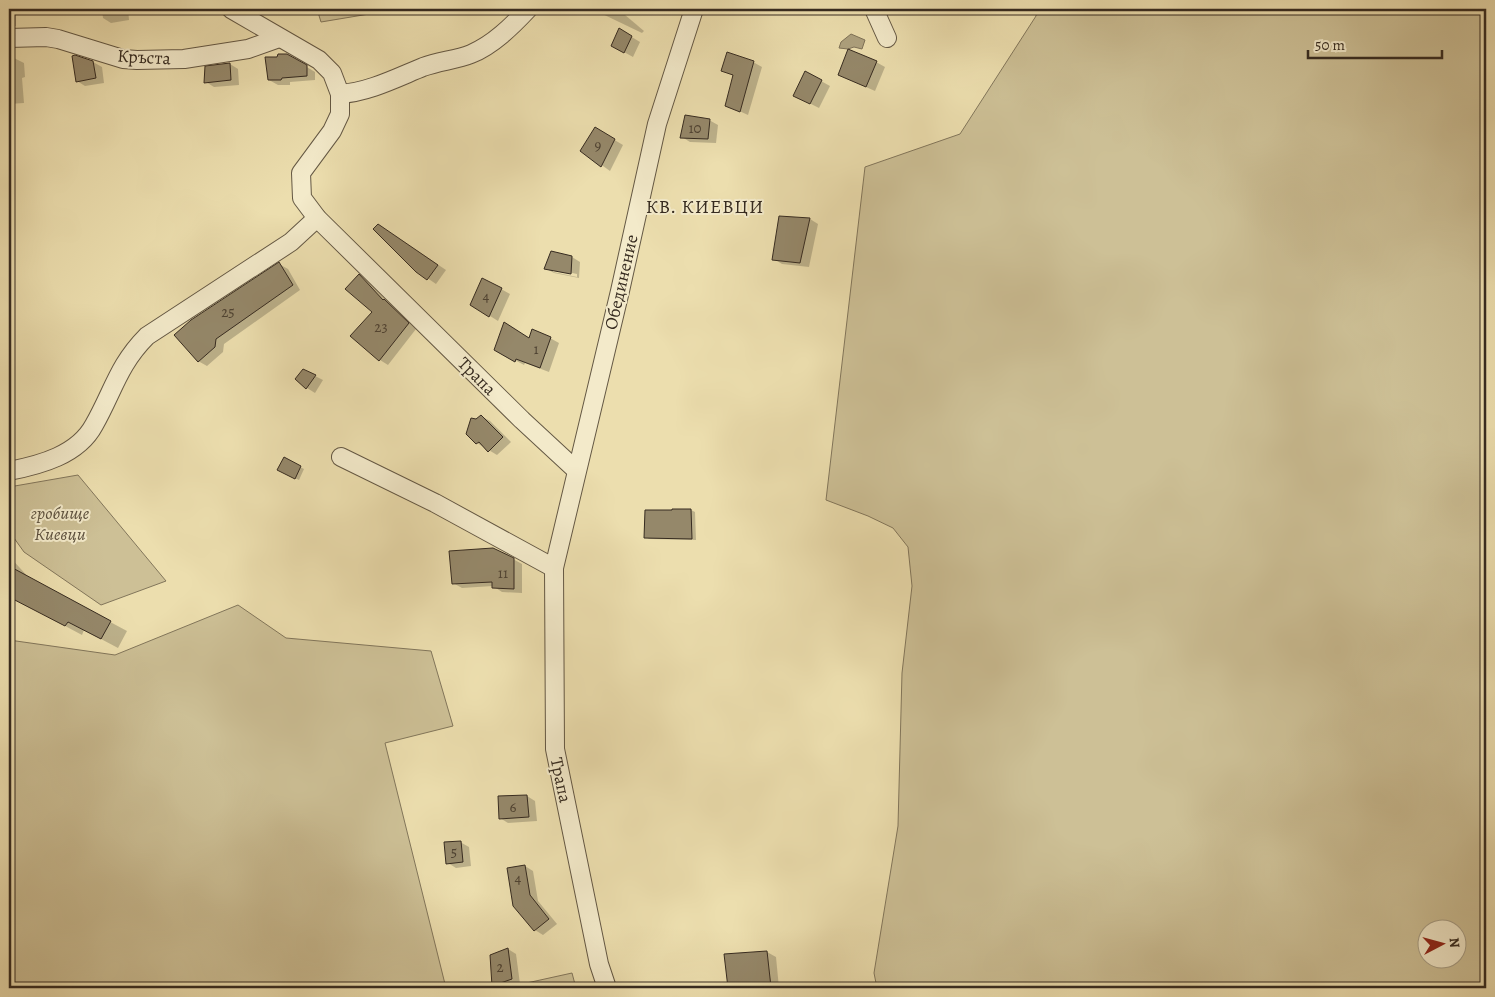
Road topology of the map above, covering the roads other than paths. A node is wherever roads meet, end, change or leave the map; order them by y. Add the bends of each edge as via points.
1 (231, 9) edge
2 (528, 9) edge
3 (694, 9) edge
4 (874, 9) edge
5 (9, 38) edge
6 (279, 38) junction
7 (887, 38) dead end
8 (340, 94) junction
9 (317, 218) junction
10 (341, 457) dead end
11 (576, 470) junction
12 (9, 471) edge
13 (554, 568) junction
14 (607, 988) edge

1 - 6 street
2 - 8 street via 492,42 472,54 426,66 357,93
3 - 11 street, Обединение via 657,124
4 - 7 street
5 - 6 street, Кръста via 58,39 136,60 184,59 248,50
6 - 8 street via 319,60 332,74
8 - 9 street via 340,114 332,131 301,173 302,198
9 - 11 street, Трапа
9 - 12 street via 291,242 147,336 124,363 94,426 75,446 44,463
10 - 13 street via 435,503
11 - 13 street, Трапа
13 - 14 street, Трапа via 555,749 599,964

